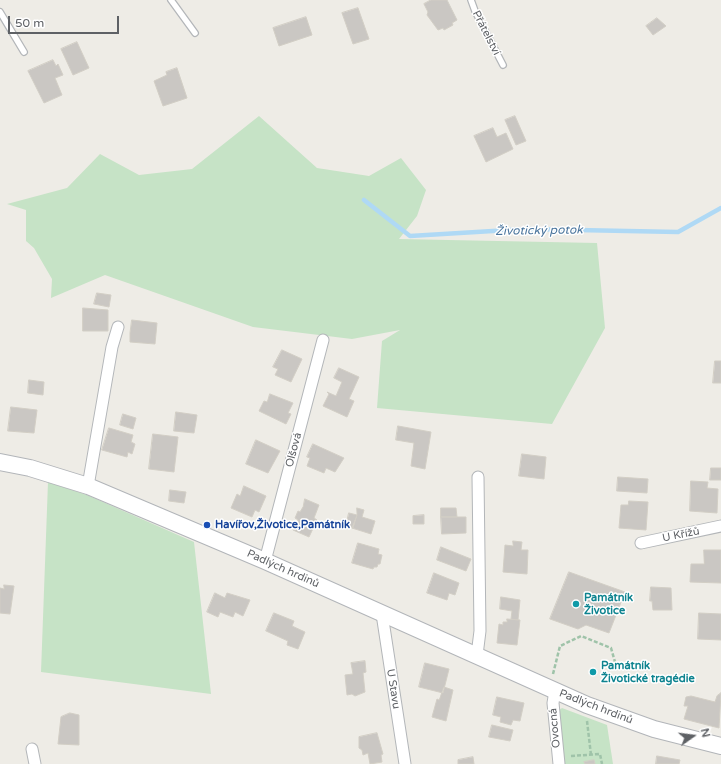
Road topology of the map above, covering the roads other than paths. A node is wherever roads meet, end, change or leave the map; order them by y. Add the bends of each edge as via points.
1 (171, 0) edge
2 (471, 0) edge
3 (0, 12) edge
4 (195, 33) dead end
5 (24, 52) dead end
6 (503, 66) dead end
7 (118, 327) dead end
8 (323, 340) dead end
9 (0, 462) edge
10 (478, 477) dead end
11 (88, 486) junction
12 (721, 526) edge
13 (641, 543) dead end
14 (265, 561) junction
15 (382, 614) junction
16 (477, 655) junction
17 (552, 690) junction
18 (721, 746) edge
19 (32, 749) dead end
20 (35, 764) edge
21 (405, 764) edge
22 (559, 764) edge

1 - 4 lane
2 - 6 lane, Přátelství via 474,11
3 - 5 lane
7 - 11 street via 106,375
8 - 14 street, Olšová
9 - 11 street, Padlých hrdinů via 30,468
10 - 16 street via 480,631
11 - 14 street, Padlých hrdinů
12 - 13 street, U Křížů
14 - 15 street, Padlých hrdinů
15 - 16 street, Padlých hrdinů
15 - 21 street, U Stavu
16 - 17 street, Padlých hrdinů
17 - 18 street, Padlých hrdinů via 654,730
17 - 22 street, Ovocná
19 - 20 street

